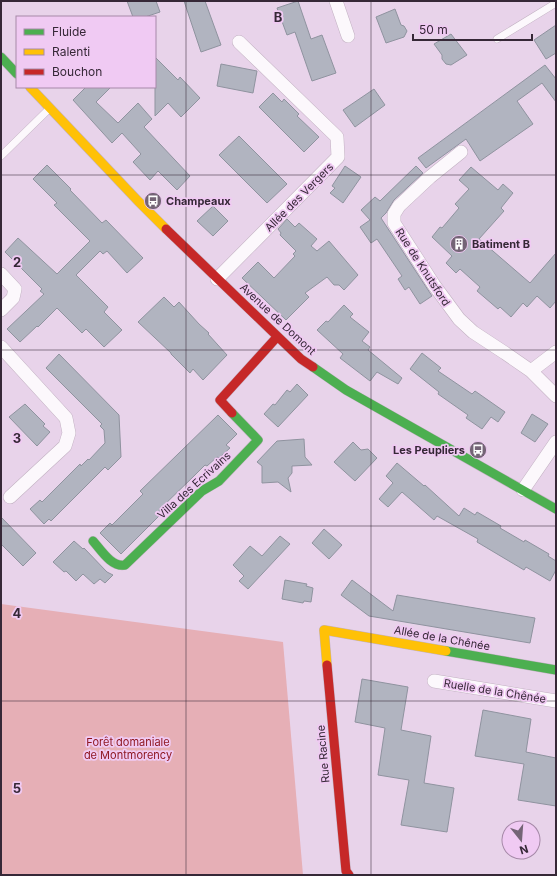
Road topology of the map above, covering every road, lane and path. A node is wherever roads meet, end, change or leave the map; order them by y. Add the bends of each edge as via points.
1 (336, 1) edge
2 (556, 3) edge
3 (348, 36) dead end
4 (497, 39) dead end
5 (239, 42) dead end
6 (1, 57) edge
7 (16, 73) edge
8 (31, 88) edge
9 (50, 108) junction
10 (461, 152) dead end
11 (1, 156) edge
12 (1, 274) edge
13 (217, 280) junction
14 (1, 310) edge
15 (277, 338) junction
16 (1, 347) edge
17 (556, 352) edge
18 (531, 371) junction
19 (556, 396) edge
20 (556, 442) edge
21 (523, 490) junction
22 (10, 497) dead end
23 (556, 509) edge
24 (93, 541) dead end
25 (324, 630) joint
26 (556, 670) edge
27 (434, 680) dead end
28 (556, 701) edge
29 (349, 875) edge

1 - 3 street
2 - 4 lane
5 - 13 street, Allée des Vergers via 337,137 338,158
6 - 7 street
8 - 9 street, Avenue de Domont
9 - 11 lane
9 - 13 street, Avenue de Domont
10 - 18 street, Rue de Knutsford via 399,206 394,214 394,223 459,319 473,332
12 - 14 street via 15,289 14,298
13 - 15 street, Avenue de Domont
15 - 21 street, Avenue de Domont via 346,390
15 - 24 street, Villa des Ecrivains via 220,400 258,440 219,481 202,491 125,565 115,564
16 - 22 street via 66,418 70,433 65,446
17 - 18 street
18 - 19 street, Rue de Knutsford
20 - 21 street
21 - 23 street, Avenue de Domont
25 - 26 street, Allée de la Chênée
25 - 29 street, Rue Racine via 346,871
27 - 28 street, Ruelle de la Chênée

